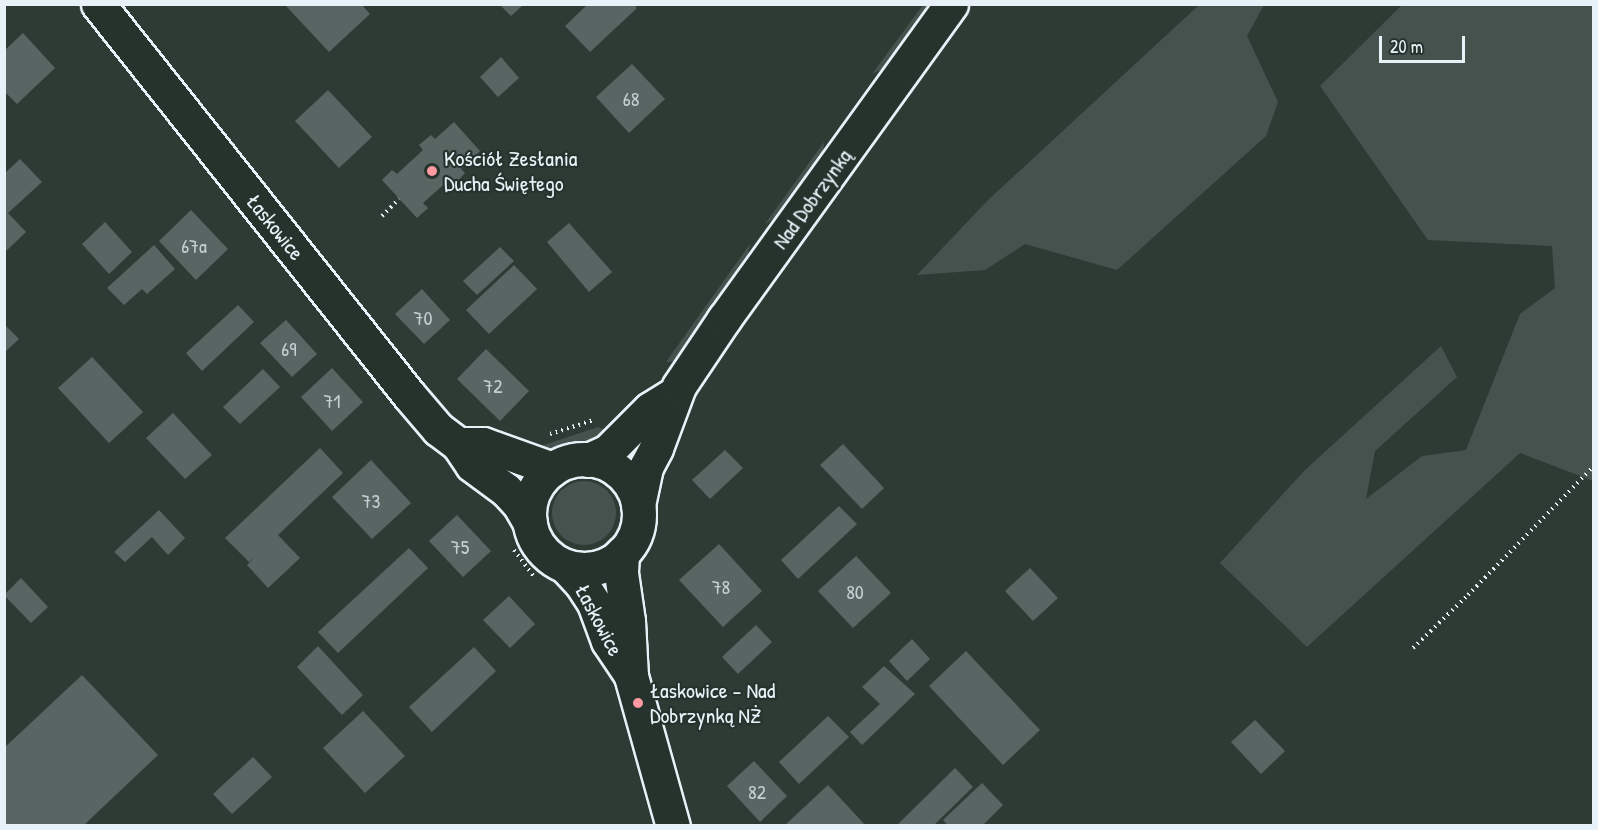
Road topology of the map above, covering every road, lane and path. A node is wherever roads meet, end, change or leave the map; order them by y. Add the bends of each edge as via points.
1 (98, 4) edge
2 (951, 4) edge
3 (399, 199) dead end
4 (382, 216) dead end
5 (674, 394) junction
6 (598, 418) dead end
7 (541, 436) dead end
8 (458, 444) junction
9 (588, 460) junction
10 (1593, 466) edge
11 (553, 469) junction
12 (638, 505) junction
13 (520, 534) junction
14 (622, 553) junction
15 (551, 573) junction
16 (1413, 648) dead end
17 (631, 676) junction
18 (673, 825) edge

1 - 8 street, Łaskowice via 409,394 438,429
2 - 5 street, Nad Dobrzynką
3 - 4 path
5 - 9 street, Nad Dobrzynką via 650,409 608,451
5 - 12 street, Nad Dobrzynką via 641,481
6 - 7 path
8 - 11 street via 483,444
8 - 13 street, Łaskowice via 472,465 519,504
9 - 11 street via 564,463
9 - 12 street via 615,469 626,479
10 - 16 path
11 - 13 street via 536,487
12 - 14 street via 636,531
13 - 15 path
13 - 15 street via 555,561
14 - 15 street via 596,568
14 - 17 street, Łaskowice
15 - 17 street, Łaskowice via 588,593 608,641
17 - 18 street, Łaskowice

